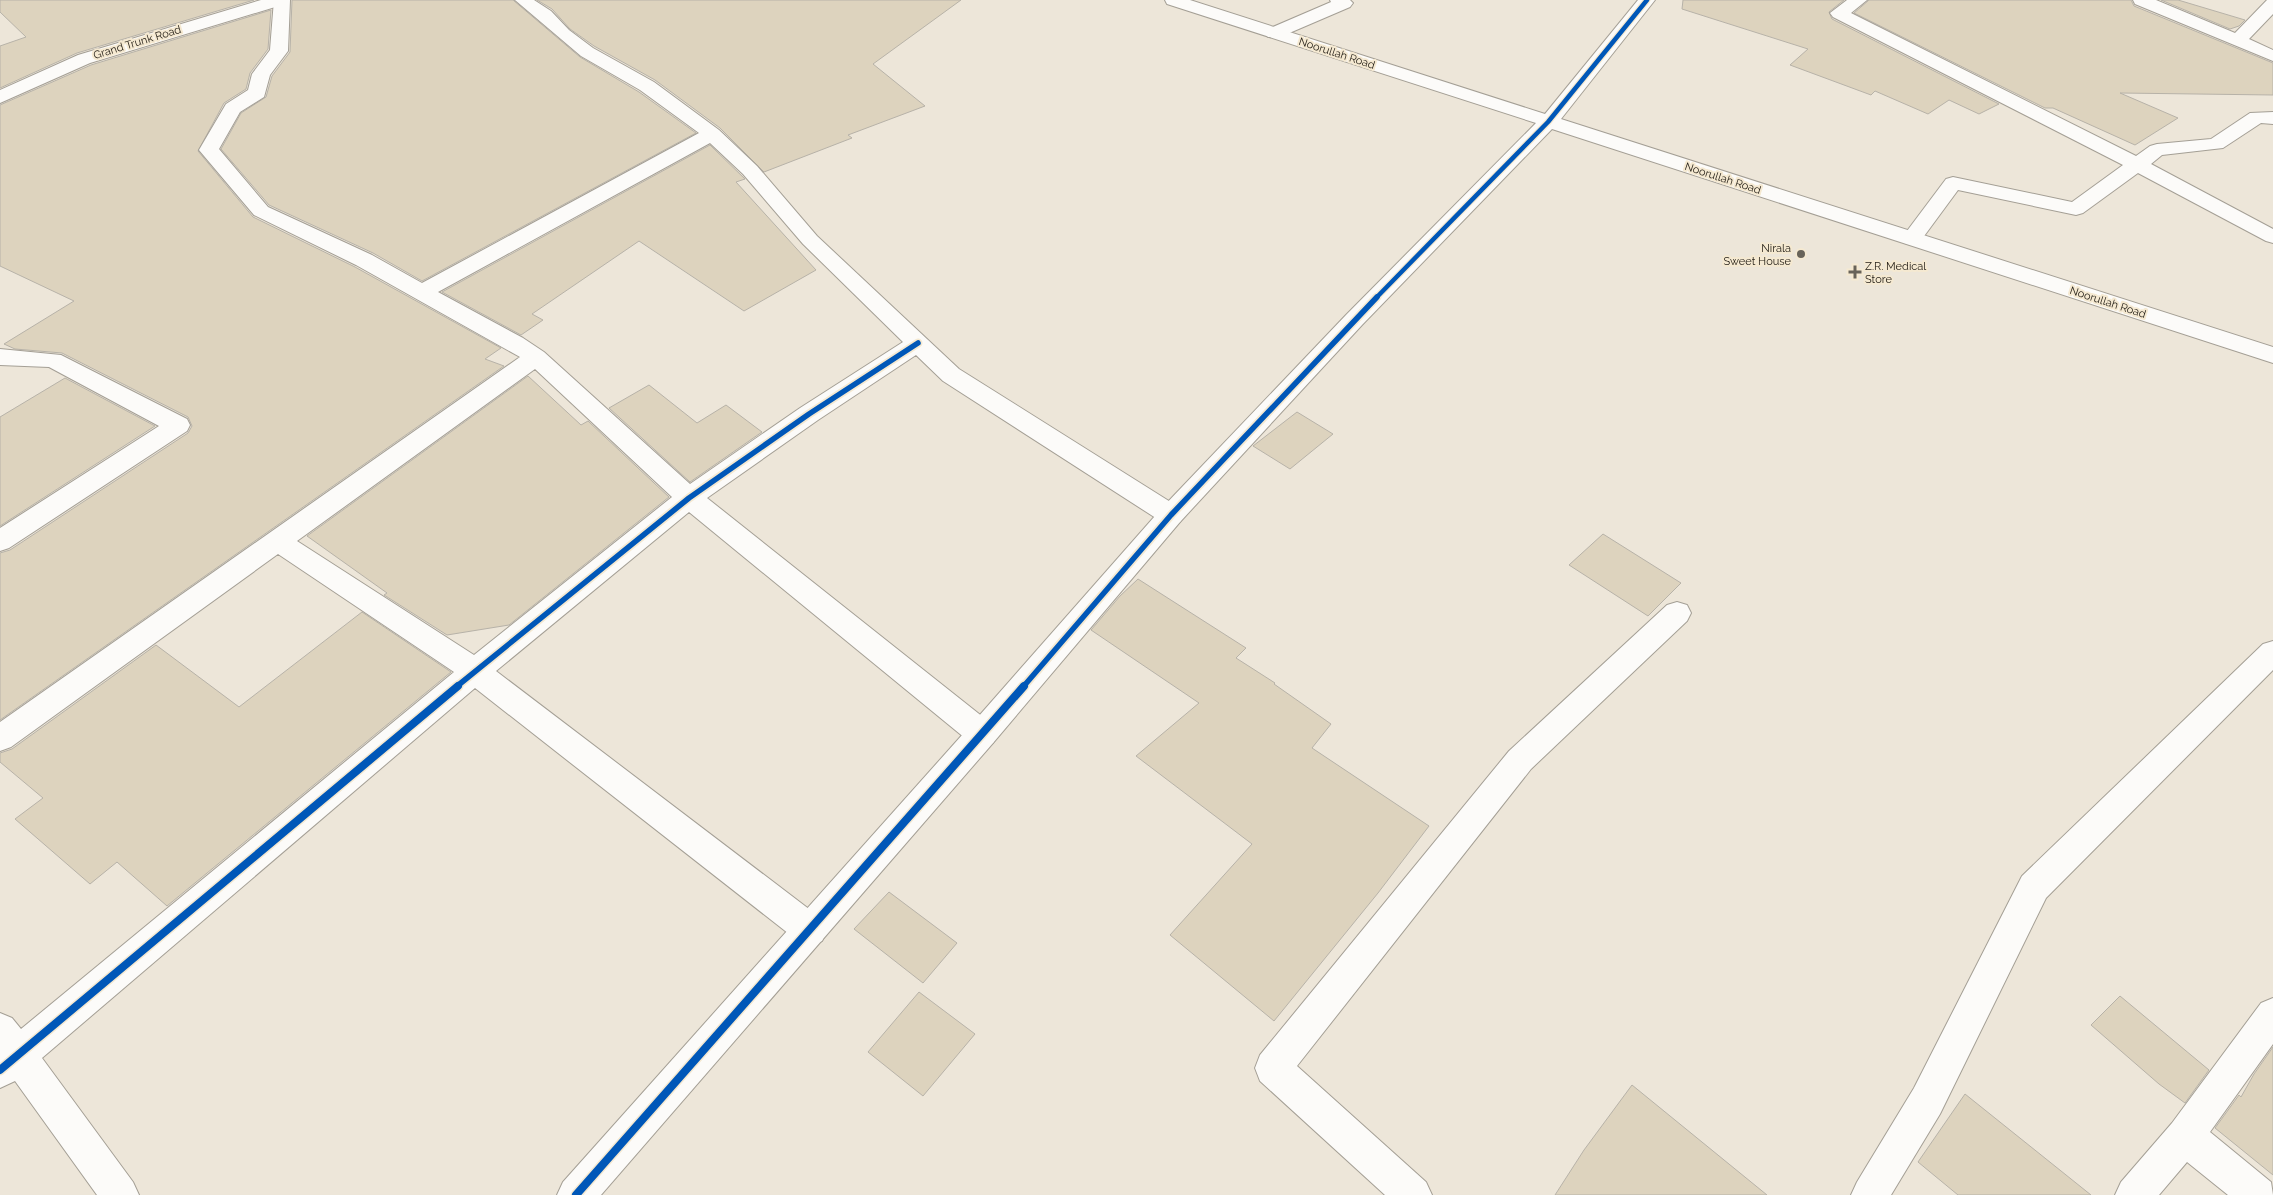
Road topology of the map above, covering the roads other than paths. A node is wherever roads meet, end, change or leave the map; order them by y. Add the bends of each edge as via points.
1 (246, 0) edge
2 (281, 0) edge
3 (523, 0) edge
4 (1173, 0) edge
5 (1338, 0) edge
6 (1647, 0) edge
7 (1859, 0) edge
8 (2140, 0) edge
9 (2273, 4) edge
10 (1274, 33) junction
11 (2238, 40) junction
12 (2273, 56) edge
13 (0, 83) edge
14 (0, 97) edge
15 (2273, 118) edge
16 (1548, 122) junction
17 (712, 134) junction
18 (2136, 164) junction
19 (2273, 237) edge
20 (1912, 239) junction
21 (421, 292) junction
22 (918, 343) junction
23 (2273, 355) edge
24 (0, 357) edge
25 (536, 357) junction
26 (689, 498) junction
27 (1171, 516) junction
28 (0, 542) edge
29 (279, 542) junction
30 (1677, 613) dead end
31 (2273, 652) edge
32 (475, 671) junction
33 (982, 734) junction
34 (0, 738) edge
35 (810, 930) junction
36 (2273, 1015) edge
37 (6, 1052) edge
38 (2185, 1136) junction
39 (120, 1195) edge
40 (576, 1195) edge
41 (1413, 1195) edge
42 (1870, 1195) edge
43 (2134, 1195) edge
44 (2258, 1195) edge

1 - 13 street, Grand Trunk Road via 97,46
2 - 14 street, Grand Trunk Road via 84,59
2 - 21 street via 279,51 261,74 257,93 232,108 209,150 261,211 364,260
3 - 17 street via 587,52 647,86
4 - 10 street, Noorullah Road
5 - 10 street via 1344,3
6 - 16 street
7 - 18 street via 1839,14
8 - 11 street
9 - 11 street
10 - 16 street, Noorullah Road
11 - 12 street
15 - 18 street via 2257,117 2216,144 2158,150
16 - 20 street, Noorullah Road
16 - 27 street
17 - 21 street
17 - 22 street via 750,170 810,240
18 - 19 street
18 - 20 street via 2076,208 1953,183
20 - 23 street, Noorullah Road
21 - 25 street
22 - 26 street
22 - 27 street via 951,375
24 - 28 street via 53,360 178,425
25 - 26 street
25 - 29 street
26 - 32 street
26 - 33 street
27 - 33 street
29 - 32 street
29 - 34 street
30 - 41 street via 1520,760 1272,1068
31 - 42 street via 2034,887 1927,1101
32 - 35 street
32 - 37 street
33 - 35 street
35 - 40 street
36 - 38 street
37 - 39 street
38 - 43 street
38 - 44 street

